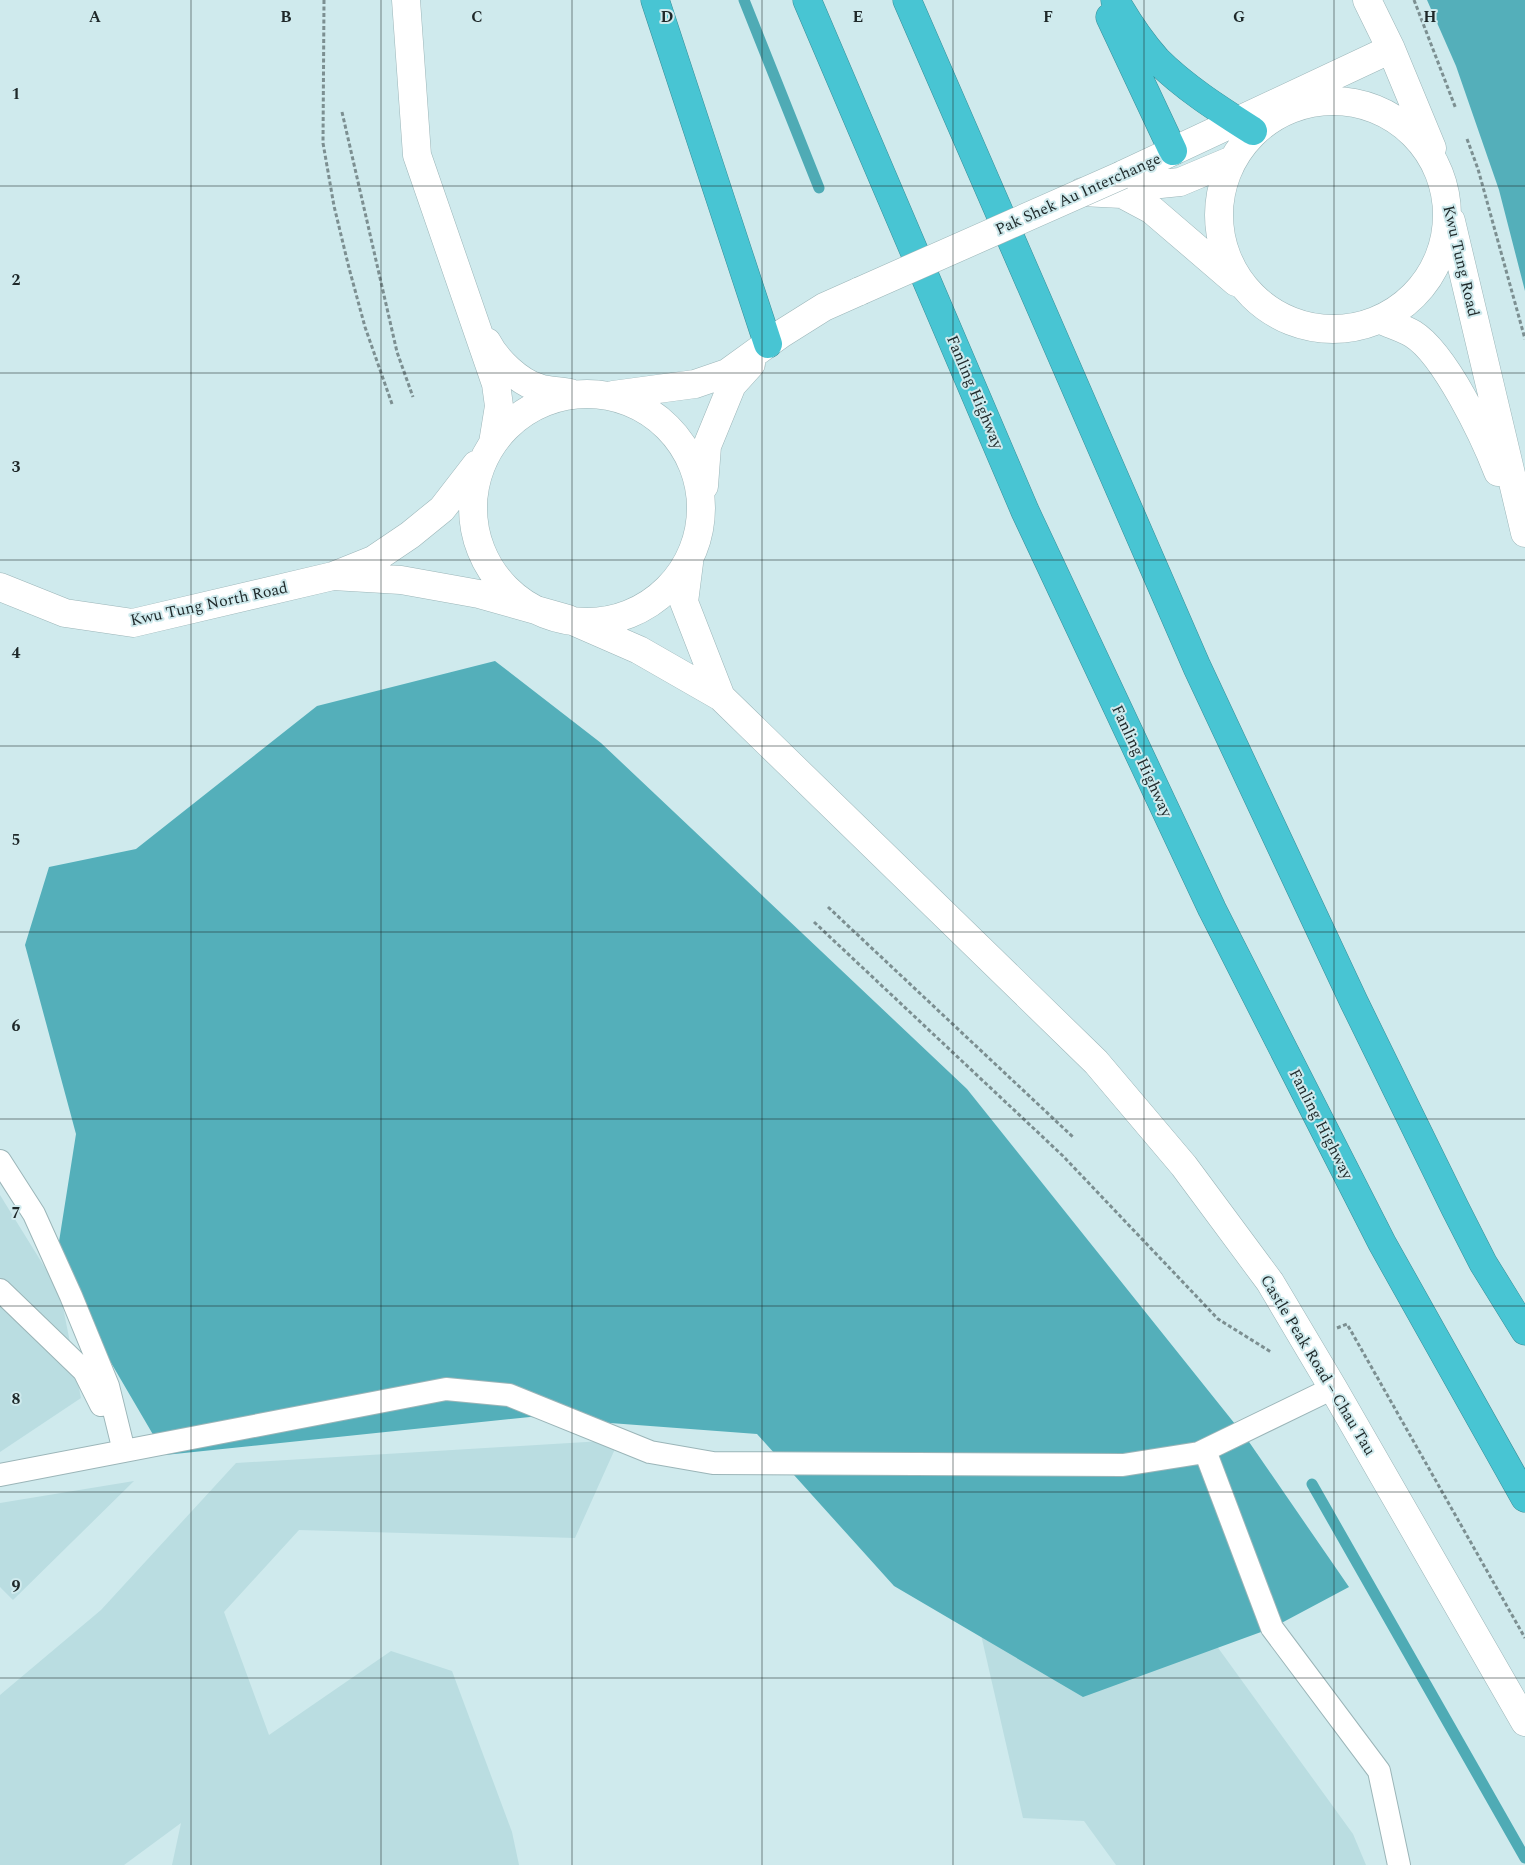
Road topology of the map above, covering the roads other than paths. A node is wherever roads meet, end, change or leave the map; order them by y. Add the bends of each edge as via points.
1 (406, 0) edge
2 (655, 0) edge
3 (807, 0) edge
4 (907, 0) edge
5 (1102, 0) edge
6 (1115, 0) edge
7 (1368, 1) edge
8 (1391, 49) junction
9 (1324, 101) junction
10 (1253, 131) junction
11 (1173, 151) junction
12 (1230, 162) junction
13 (1440, 171) junction
14 (1082, 192) junction
15 (1252, 296) junction
16 (468, 302) junction
17 (1381, 320) junction
18 (768, 344) junction
19 (574, 393) junction
20 (612, 395) junction
21 (489, 448) junction
22 (702, 504) junction
23 (1525, 533) edge
24 (1525, 538) edge
25 (690, 559) junction
26 (332, 576) junction
27 (0, 587) edge
28 (580, 624) junction
29 (721, 697) junction
30 (0, 1161) edge
31 (0, 1290) edge
32 (1525, 1331) edge
33 (1333, 1388) junction
34 (124, 1451) junction
35 (1199, 1453) junction
36 (0, 1475) edge
37 (1525, 1498) edge
38 (1525, 1722) edge
39 (1398, 1865) edge

1 - 16 main road via 417,155
2 - 18 highway
3 - 37 highway, Fanling Highway via 1026,511 1212,909 1382,1243
4 - 32 highway via 1197,667 1446,1190 1483,1263
5 - 11 highway
6 - 10 highway via 1158,60 1204,99
7 - 8 main road, Kwu Tung Road
7 - 9 main road via 1372,43 1359,71
8 - 11 main road, Pak Shek Au Interchange
8 - 13 main road, Kwu Tung Road
9 - 10 main road via 1317,100 1282,111
9 - 13 main road via 1353,102 1387,113 1416,136
10 - 12 main road
11 - 14 main road, Pak Shek Au Interchange, bridge
12 - 14 main road via 1180,182
12 - 15 main road via 1219,197 1220,235 1231,268
13 - 17 main road via 1446,202 1446,237 1434,271 1412,300
13 - 23 main road, Kwu Tung Road
14 - 15 main road via 1122,194 1152,210
14 - 18 main road, Pak Shek Au Interchange, bridge via 824,307
15 - 17 main road via 1280,318 1313,329 1348,330
16 - 19 main road via 490,348 518,376 538,388
16 - 21 main road via 496,384 499,406
17 - 24 main road via 1415,335 1442,363 1488,448
18 - 20 main road via 727,373 695,384
18 - 22 main road via 732,385 707,446
19 - 20 main road, Kwu Tung North Road
19 - 21 main road, Kwu Tung North Road via 538,403 507,424
20 - 22 main road, Kwu Tung North Road via 647,410 676,434 694,466
21 - 26 main road, Kwu Tung North Road via 442,509 373,560
21 - 28 main road, Kwu Tung North Road via 473,490 474,528 486,563 510,594 543,614
22 - 25 main road, Kwu Tung North Road via 698,542
25 - 28 main road, Kwu Tung North Road via 680,576 653,604 618,619
25 - 29 main road via 684,602
26 - 27 main road, Kwu Tung North Road via 133,624 65,614
26 - 28 main road, Kwu Tung North Road via 401,580 479,594
28 - 29 main road via 639,650
29 - 33 main road, Castle Peak Road – Chau Tau via 1096,1062 1184,1166 1270,1282
30 - 34 lane via 34,1214 71,1296 108,1386
31 - 34 lane via 84,1371
33 - 35 lane
33 - 38 main road, Castle Peak Road – Chau Tau
34 - 35 lane via 446,1389 509,1395 650,1452 713,1463 1123,1465
34 - 36 lane
35 - 39 lane via 1207,1456 1272,1628 1380,1771

